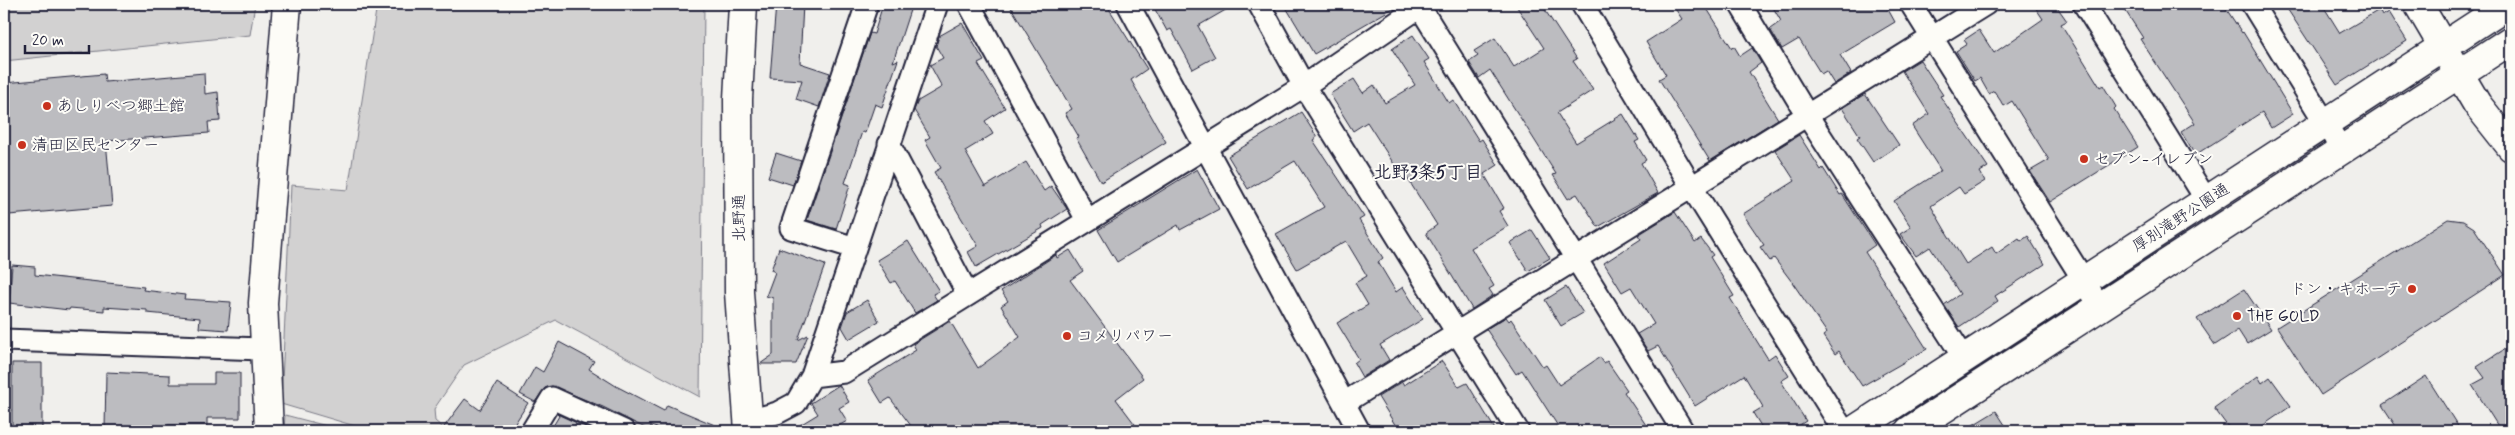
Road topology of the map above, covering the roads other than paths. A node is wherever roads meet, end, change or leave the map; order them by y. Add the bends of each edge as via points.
1 (286, 4) edge
2 (743, 4) edge
3 (867, 4) edge
4 (937, 4) edge
5 (969, 4) edge
6 (1128, 4) edge
7 (1259, 4) edge
8 (1582, 4) edge
9 (1740, 4) edge
10 (1911, 4) edge
11 (1986, 4) edge
12 (2084, 4) edge
13 (2252, 4) edge
14 (2418, 4) edge
15 (2508, 4) edge
16 (1421, 5) edge
17 (1932, 38) junction
18 (2511, 40) edge
19 (2443, 47) junction
20 (2459, 74) junction
21 (1304, 86) junction
22 (1807, 115) junction
23 (2327, 123) junction
24 (889, 144) junction
25 (1206, 147) junction
26 (2511, 147) edge
27 (2342, 150) junction
28 (1691, 186) junction
29 (2207, 201) junction
30 (1087, 220) junction
31 (855, 248) junction
32 (1576, 259) junction
33 (2085, 281) junction
34 (968, 295) junction
35 (2101, 308) junction
36 (1457, 333) junction
37 (4, 340) edge
38 (264, 349) junction
39 (1964, 358) junction
40 (812, 376) junction
41 (1344, 403) junction
42 (749, 426) edge
43 (269, 431) edge
44 (532, 431) edge
45 (624, 431) edge
46 (1359, 431) edge
47 (1518, 431) edge
48 (1683, 431) edge
49 (1844, 431) edge
50 (1853, 431) edge
51 (1909, 431) edge

1 - 38 main road via 263,303
2 - 42 main road, 北野通 via 738,99 739,292
3 - 31 street via 791,228
4 - 24 street
5 - 30 street
6 - 25 street
7 - 21 street
8 - 28 street
9 - 22 street
10 - 17 street
11 - 17 street
12 - 29 street
13 - 23 street
14 - 19 main road
15 - 19 main road, 厚別滝野公園通
16 - 21 street
16 - 32 street
17 - 22 street
17 - 33 street
18 - 20 main road, 厚別滝野公園通
19 - 20 main road
19 - 23 main road, 厚別滝野公園通
20 - 26 main road via 2477,104
20 - 27 main road, 厚別滝野公園通
21 - 25 street
21 - 36 street
22 - 28 street
22 - 39 street
23 - 27 street
23 - 29 main road, 厚別滝野公園通
24 - 31 street
24 - 34 street
25 - 30 street
25 - 41 street
27 - 35 main road, 厚別滝野公園通
28 - 32 street
28 - 49 street
29 - 33 main road, 厚別滝野公園通
30 - 34 street
31 - 40 street
32 - 36 street
32 - 48 street
33 - 35 street
33 - 39 main road, 厚別滝野公園通
34 - 40 street via 844,372
35 - 51 main road, 厚別滝野公園通
36 - 41 street
36 - 47 street
37 - 38 street
38 - 43 main road
39 - 50 main road, 厚別滝野公園通
40 - 42 street via 796,403
41 - 46 street
44 - 45 street via 552,398

